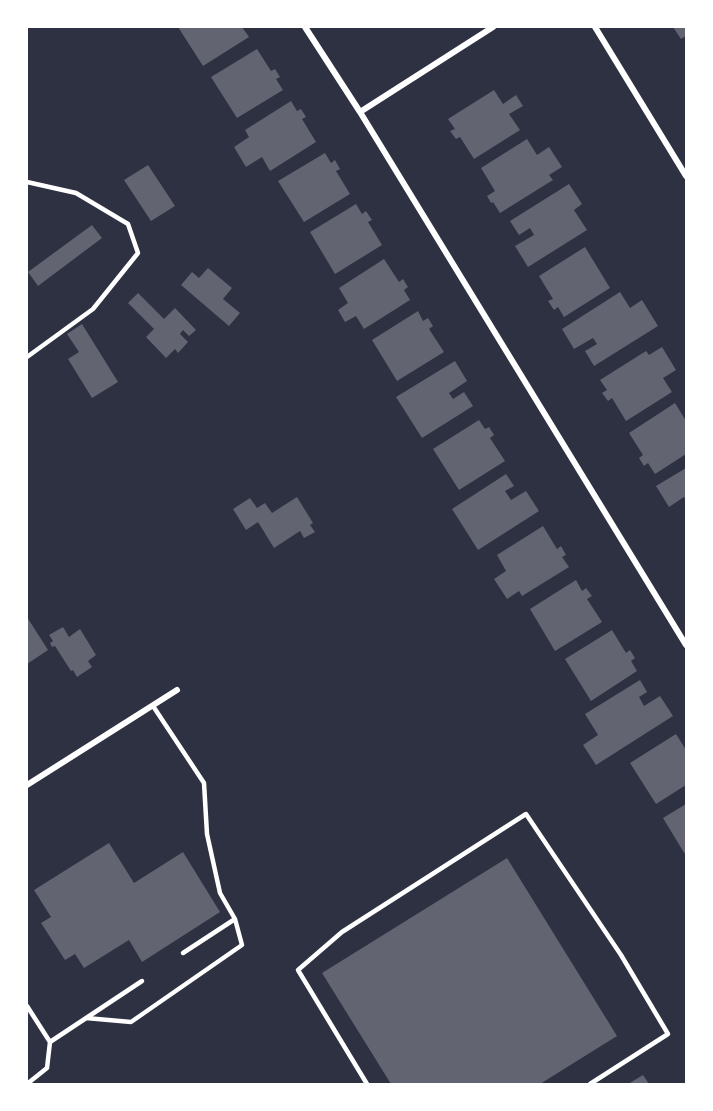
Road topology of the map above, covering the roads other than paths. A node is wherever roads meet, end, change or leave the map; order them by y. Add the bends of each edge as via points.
1 (305, 27) edge
2 (493, 27) edge
3 (596, 27) edge
4 (360, 112) junction
5 (686, 176) edge
6 (27, 182) edge
7 (27, 357) edge
8 (686, 645) edge
9 (177, 690) dead end
10 (153, 706) junction
11 (27, 785) edge
12 (235, 919) junction
13 (183, 953) dead end
14 (142, 981) dead end
15 (27, 1006) edge
16 (86, 1018) junction
17 (50, 1042) junction
18 (27, 1084) edge
19 (367, 1084) edge
20 (590, 1084) edge

1 - 4 street
2 - 4 street
3 - 5 street
4 - 8 street
6 - 7 lane via 76,193 128,224 138,253 93,309
9 - 10 street
10 - 11 street
10 - 12 lane via 204,783 213,863 220,893
12 - 13 lane
12 - 16 lane via 242,945 130,1022
14 - 16 lane
15 - 17 lane
16 - 17 lane
17 - 18 lane via 47,1068
19 - 20 lane via 298,970 342,932 526,814 621,955 668,1034

